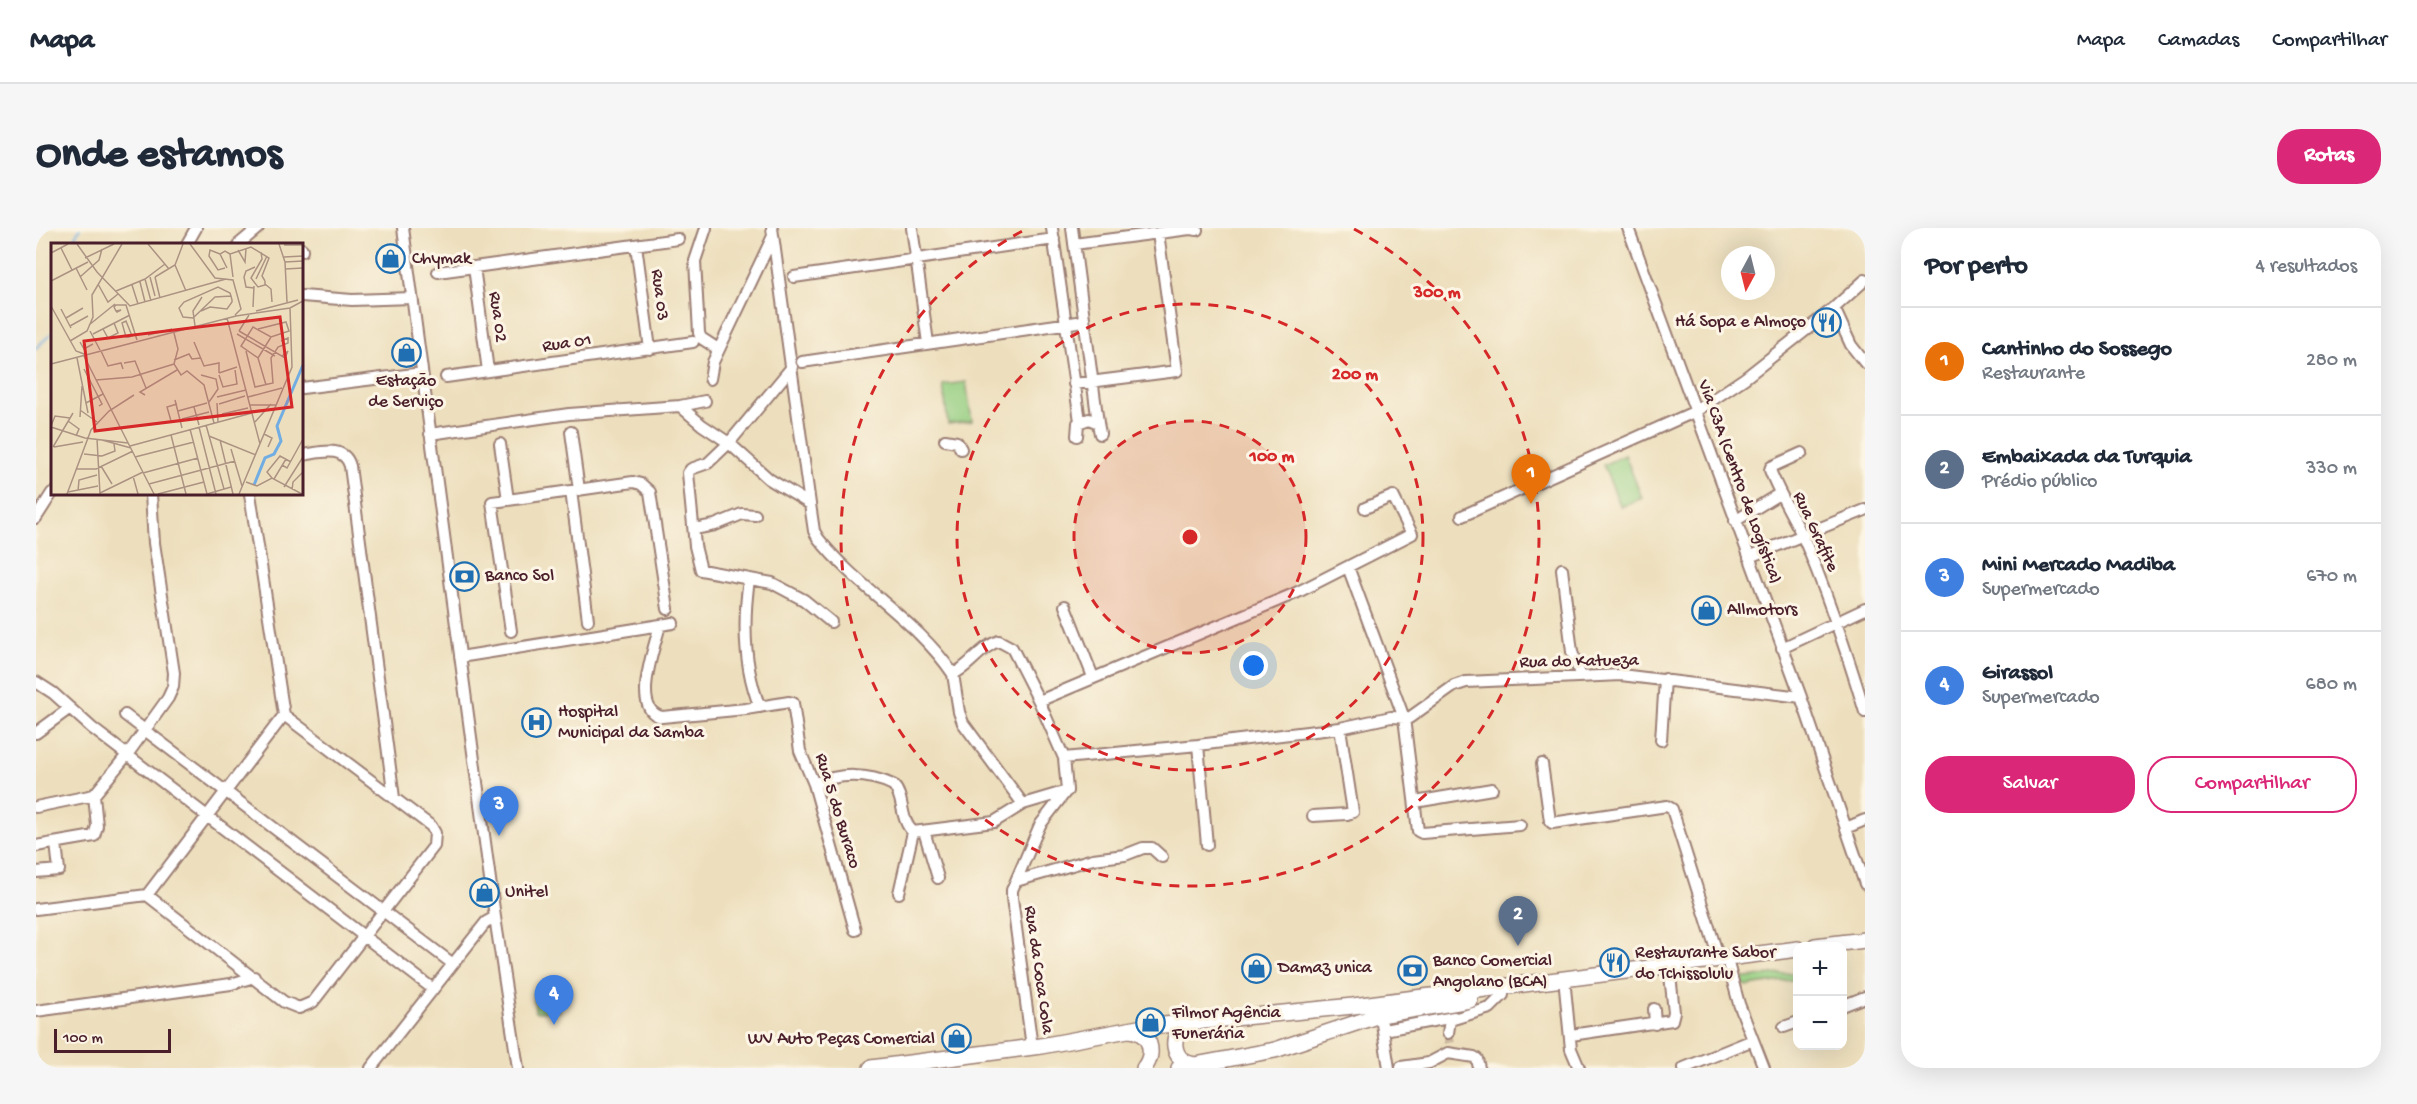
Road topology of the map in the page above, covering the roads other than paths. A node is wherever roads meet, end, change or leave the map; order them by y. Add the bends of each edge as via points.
1 (196, 228) edge
2 (258, 228) edge
3 (403, 228) edge
4 (706, 228) edge
5 (912, 228) edge
6 (1072, 228) edge
7 (1628, 228) edge
8 (1197, 230) dead end
9 (773, 232) edge
10 (1053, 233) edge
11 (1158, 233) junction
12 (678, 239) dead end
13 (188, 243) edge
14 (240, 243) edge
15 (1074, 244) junction
16 (636, 245) junction
17 (916, 259) junction
18 (474, 267) junction
19 (438, 272) dead end
20 (794, 277) dead end
21 (1865, 280) edge
22 (303, 296) edge
23 (412, 298) junction
24 (1834, 308) junction
25 (1084, 321) junction
26 (1065, 323) junction
27 (693, 342) dead end
28 (928, 343) junction
29 (650, 349) junction
30 (718, 349) junction
31 (1865, 363) edge
32 (797, 364) junction
33 (488, 371) junction
34 (422, 373) junction
35 (446, 377) dead end
36 (710, 379) dead end
37 (1092, 382) junction
38 (1074, 384) junction
39 (303, 388) edge
40 (705, 401) dead end
41 (681, 406) junction
42 (1696, 411) junction
43 (1080, 421) junction
44 (571, 432) dead end
45 (430, 434) junction
46 (1077, 436) dead end
47 (945, 440) dead end
48 (729, 443) junction
49 (500, 444) dead end
50 (961, 449) dead end
51 (1802, 453) dead end
52 (303, 455) edge
53 (575, 490) junction
54 (51, 495) edge
55 (151, 495) edge
56 (250, 495) edge
57 (1779, 495) junction
58 (508, 500) junction
59 (810, 504) junction
60 (1365, 508) dead end
61 (1865, 510) edge
62 (755, 514) dead end
63 (1462, 516) dead end
64 (36, 518) edge
65 (1735, 521) junction
66 (694, 529) junction
67 (1802, 536) junction
68 (1749, 556) junction
69 (1348, 567) junction
70 (1562, 569) dead end
71 (749, 579) junction
72 (1065, 606) dead end
73 (668, 609) dead end
74 (1865, 609) edge
75 (588, 620) dead end
76 (831, 622) dead end
77 (673, 623) dead end
78 (1838, 623) junction
79 (660, 625) junction
80 (511, 631) dead end
81 (1782, 648) junction
82 (460, 657) junction
83 (953, 674) junction
84 (1581, 677) junction
85 (1093, 678) junction
86 (1665, 680) junction
87 (36, 682) edge
88 (1801, 697) junction
89 (1039, 701) junction
90 (760, 707) junction
91 (69, 708) junction
92 (1865, 712) edge
93 (125, 715) dead end
94 (285, 715) junction
95 (1404, 718) junction
96 (1340, 728) junction
97 (144, 729) junction
98 (36, 733) edge
99 (1661, 740) dead end
100 (1198, 745) junction
101 (128, 755) junction
102 (1064, 758) junction
103 (1542, 764) dead end
104 (814, 784) junction
105 (1492, 789) dead end
106 (1067, 790) junction
107 (227, 792) junction
108 (94, 795) junction
109 (394, 798) junction
110 (1415, 802) junction
111 (1023, 804) junction
112 (36, 807) edge
113 (1313, 816) dead end
114 (208, 817) junction
115 (1865, 820) edge
116 (1520, 825) dead end
117 (1846, 828) junction
118 (918, 831) junction
119 (56, 843) junction
120 (1207, 845) dead end
121 (36, 846) edge
122 (1162, 857) dead end
123 (36, 872) edge
124 (938, 878) dead end
125 (1016, 881) junction
126 (1865, 884) edge
127 (899, 893) dead end
128 (147, 895) junction
129 (36, 909) edge
130 (383, 911) junction
131 (495, 918) junction
132 (855, 930) dead end
133 (364, 936) junction
134 (1865, 940) edge
135 (1847, 942) edge
136 (1865, 949) edge
137 (1793, 950) edge
138 (1847, 951) edge
139 (1793, 958) edge
140 (1724, 963) junction
141 (453, 964) junction
142 (1670, 975) junction
143 (254, 977) junction
144 (1565, 988) junction
145 (433, 989) junction
146 (1503, 995) junction
147 (1865, 998) edge
148 (1847, 1004) edge
149 (1654, 1009) dead end
150 (36, 1011) edge
151 (1385, 1014) junction
152 (1454, 1017) junction
153 (1194, 1020) junction
154 (1429, 1021) junction
155 (1656, 1024) junction
156 (1793, 1024) edge
157 (1784, 1027) dead end
158 (1126, 1030) junction
159 (1384, 1030) junction
160 (1570, 1035) junction
161 (1753, 1040) junction
162 (1032, 1047) junction
163 (1201, 1065) junction
164 (1421, 1066) edge
165 (1401, 1067) edge
166 (371, 1068) edge
167 (518, 1068) edge
168 (872, 1068) edge
169 (1144, 1068) edge
170 (1179, 1068) edge
171 (1389, 1068) edge
172 (1479, 1068) edge
173 (1579, 1068) edge
174 (1684, 1068) edge
175 (1764, 1068) edge

1 - 13 street
2 - 14 street
3 - 23 street
4 - 30 street via 695,261 699,333
5 - 17 street
6 - 15 street
7 - 42 street, Via C3A (Centro de Logística)
8 - 11 street
9 - 30 street
9 - 32 street
10 - 17 street
10 - 26 street
11 - 15 street
11 - 37 street via 1177,371
12 - 16 street
15 - 25 street
16 - 18 street
16 - 29 street, Rua 03
17 - 20 street
17 - 28 street
18 - 19 street
18 - 33 street, Rua 02
21 - 24 street
22 - 23 street via 352,300
23 - 34 street
24 - 31 street via 1851,345
24 - 42 street
25 - 26 street
25 - 37 street
26 - 28 street
26 - 38 street
27 - 29 street, Rua 01
28 - 32 street
29 - 33 street, Rua 01
30 - 36 street
32 - 48 street
32 - 59 street
33 - 35 street, Rua 01
34 - 39 street
34 - 45 street
37 - 38 street
37 - 43 street via 1099,428 1093,419
38 - 43 street
40 - 41 street
41 - 45 street via 569,414
41 - 48 street
42 - 63 street
42 - 65 street, Via C3A (Centro de Logística)
43 - 46 street
44 - 53 street
45 - 82 street
47 - 50 street via 957,442
48 - 59 street via 769,479
48 - 66 street via 708,463 688,473
49 - 58 street
51 - 57 street, Rua Grafite via 1770,468
52 - 109 street via 340,452 348,458
53 - 58 street
53 - 73 street via 633,482 650,492
53 - 75 street
54 - 64 street
55 - 97 street via 154,543 174,673 168,698
56 - 94 street
57 - 65 street
57 - 67 street, Rua Grafite
58 - 80 street via 492,502
59 - 83 street via 814,531 825,547 918,633
60 - 69 street via 1393,496 1412,534
61 - 67 street
62 - 66 street via 742,514
65 - 68 street, Via C3A (Centro de Logística)
66 - 71 street via 699,567 705,572
67 - 68 street
67 - 78 street, Rua Grafite
68 - 81 street, Via C3A (Centro de Logística)
69 - 85 street via 1296,593
69 - 95 street
70 - 84 street via 1572,652
71 - 76 street via 790,591
71 - 90 street via 745,604 747,654 751,684
72 - 85 street
74 - 78 street
77 - 79 street
78 - 81 street
78 - 92 street, Rua Grafite
79 - 82 street
79 - 90 street via 646,685 646,698 653,714 662,717
81 - 88 street, Via C3A (Centro de Logística)
82 - 131 street
83 - 89 street via 990,644 1006,643
83 - 111 street via 963,723
84 - 86 street, Rua do Katueza via 1621,675
84 - 95 street, Rua do Katueza via 1466,682
85 - 89 street
86 - 88 street, Rua do Katueza
86 - 99 street
87 - 91 street
88 - 117 street, Via C3A (Centro de Logística)
89 - 102 street
90 - 104 street, Rua 5 do Buraco via 791,702 800,751
91 - 98 street
91 - 101 street
93 - 97 street
94 - 107 street
94 - 109 street
95 - 96 street, Rua do Katueza
95 - 110 street
96 - 100 street, Rua do Katueza
96 - 113 street via 1353,812
97 - 101 street
97 - 107 street
100 - 102 street, Rua do Katueza
100 - 120 street
101 - 108 street
101 - 114 street
102 - 106 street
103 - 140 street via 1552,823 1667,806 1672,809
104 - 118 street via 848,775 893,784 903,816
104 - 132 street, Rua 5 do Buraco
105 - 110 street
106 - 111 street
106 - 125 street, Rua da Coca Cola via 1040,825
107 - 114 street
107 - 130 street
108 - 112 street
108 - 119 street via 98,826 94,836
109 - 130 street via 431,826 436,840
110 - 116 street via 1418,831 1422,833
111 - 118 street via 994,822
114 - 128 street
114 - 133 street
115 - 117 street
117 - 126 street, Via C3A (Centro de Logística)
118 - 124 street
118 - 127 street
119 - 121 street
119 - 123 street via 58,870
122 - 125 street via 1152,848 1143,848
125 - 162 street, Rua da Coca Cola via 1012,898
128 - 129 street
128 - 143 street
130 - 133 street
130 - 141 street
131 - 141 street via 486,922
131 - 167 street
133 - 143 street via 307,1006 292,1006
133 - 145 street
134 - 135 highway
136 - 138 highway
137 - 140 highway
139 - 140 highway
140 - 142 highway
140 - 153 highway via 1353,1006
140 - 161 street
141 - 145 street
142 - 144 highway
142 - 155 street via 1674,1015 1672,1020
143 - 150 street via 231,984
144 - 146 highway
144 - 160 street
145 - 166 street
146 - 151 highway
146 - 152 street via 1490,1008
147 - 148 street
149 - 155 street
151 - 154 street
151 - 159 street
151 - 163 highway via 1275,1050
152 - 154 street
152 - 154 street via 1445,1034 1438,1023
153 - 158 highway
153 - 163 highway via 1179,1029 1174,1046 1184,1061
154 - 159 street
155 - 160 street
156 - 157 street
158 - 162 highway
158 - 169 highway via 1140,1033 1148,1041 1151,1056
159 - 171 street
160 - 173 street
161 - 174 street
161 - 175 street
162 - 168 highway
163 - 170 highway
164 - 165 street
164 - 172 street via 1447,1051 1474,1057

